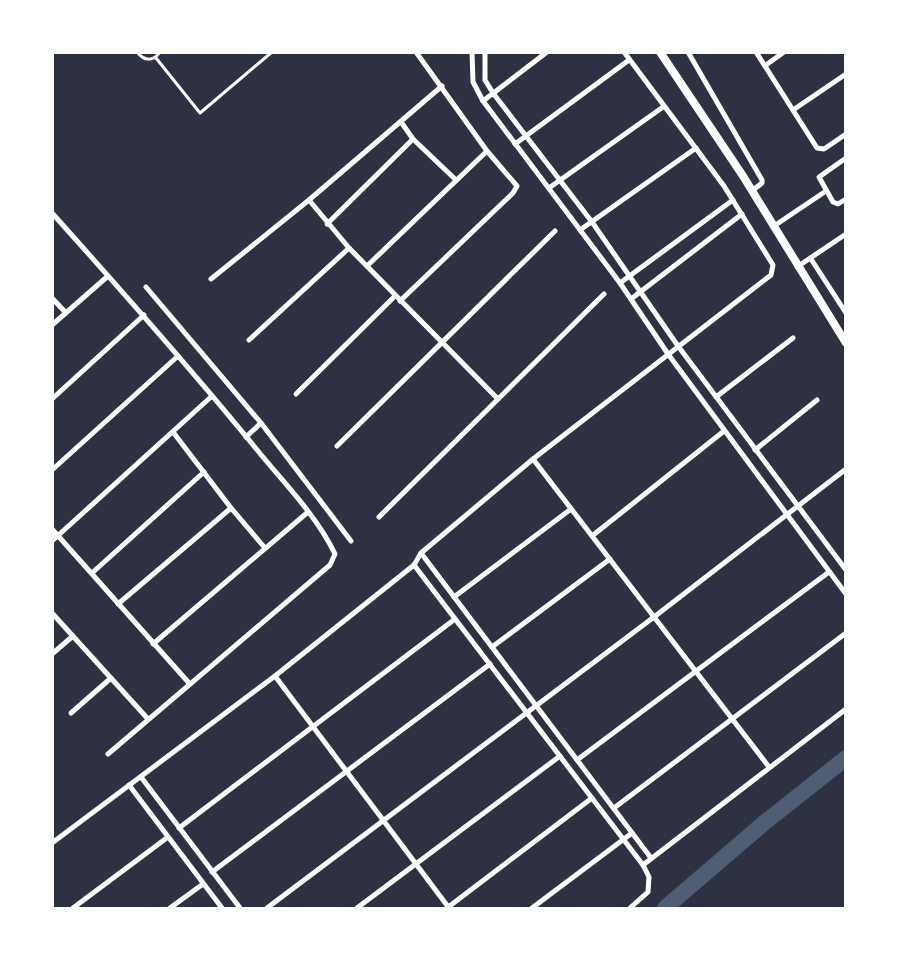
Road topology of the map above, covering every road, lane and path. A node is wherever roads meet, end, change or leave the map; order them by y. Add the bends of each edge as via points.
1 (137, 52) edge
2 (160, 52) edge
3 (272, 52) edge
4 (416, 52) edge
5 (472, 52) edge
6 (485, 52) edge
7 (548, 52) edge
8 (624, 52) edge
9 (660, 52) edge
10 (756, 52) edge
11 (784, 52) edge
12 (688, 53) edge
13 (156, 58) junction
14 (629, 60) junction
15 (766, 65) junction
16 (846, 74) edge
17 (442, 86) junction
18 (493, 93) junction
19 (483, 101) junction
20 (663, 107) junction
21 (793, 110) junction
22 (401, 122) junction
23 (846, 134) edge
24 (526, 136) junction
25 (413, 140) junction
26 (515, 144) junction
27 (696, 148) junction
28 (487, 152) junction
29 (846, 158) edge
30 (456, 180) junction
31 (560, 180) junction
32 (548, 188) junction
33 (752, 191) junction
34 (826, 191) junction
35 (846, 199) edge
36 (308, 200) junction
37 (732, 200) junction
38 (52, 213) edge
39 (742, 214) junction
40 (592, 222) junction
41 (327, 224) junction
42 (774, 226) junction
43 (580, 230) junction
44 (555, 231) dead end
45 (846, 234) edge
46 (349, 248) junction
47 (811, 259) junction
48 (367, 266) junction
49 (797, 267) junction
50 (108, 276) junction
51 (629, 277) junction
52 (210, 279) dead end
53 (620, 283) junction
54 (146, 287) dead end
55 (640, 292) junction
56 (604, 294) dead end
57 (396, 296) junction
58 (52, 298) edge
59 (631, 299) junction
60 (400, 301) junction
61 (66, 313) junction
62 (846, 313) edge
63 (144, 315) junction
64 (52, 325) edge
65 (793, 338) dead end
66 (249, 340) dead end
67 (442, 343) junction
68 (846, 343) edge
69 (678, 346) junction
70 (668, 354) junction
71 (178, 356) junction
72 (296, 394) dead end
73 (212, 396) junction
74 (716, 397) junction
75 (52, 399) edge
76 (498, 399) junction
77 (817, 400) dead end
78 (259, 425) junction
79 (173, 432) junction
80 (724, 432) junction
81 (249, 434) junction
82 (337, 446) dead end
83 (755, 450) junction
84 (533, 459) junction
85 (846, 469) edge
86 (52, 470) edge
87 (204, 472) junction
88 (797, 506) junction
89 (231, 508) junction
90 (571, 509) junction
91 (308, 512) junction
92 (786, 515) junction
93 (379, 517) dead end
94 (52, 528) edge
95 (58, 535) junction
96 (592, 536) junction
97 (52, 540) edge
98 (351, 541) dead end
99 (265, 548) junction
100 (421, 553) junction
101 (610, 559) junction
102 (843, 562) edge
103 (414, 566) junction
104 (846, 570) edge
105 (829, 572) junction
106 (92, 573) junction
107 (846, 594) edge
108 (454, 598) junction
109 (118, 604) junction
110 (52, 613) edge
111 (654, 617) junction
112 (456, 619) junction
113 (846, 633) edge
114 (73, 636) junction
115 (154, 644) junction
116 (492, 647) junction
117 (52, 654) edge
118 (490, 664) junction
119 (697, 673) junction
120 (275, 676) junction
121 (111, 678) junction
122 (189, 683) junction
123 (536, 706) junction
124 (846, 709) edge
125 (71, 713) dead end
126 (527, 714) junction
127 (148, 719) junction
128 (732, 719) junction
129 (313, 727) junction
130 (108, 754) dead end
131 (560, 756) junction
132 (578, 760) junction
133 (769, 767) junction
134 (346, 772) junction
135 (140, 777) junction
136 (129, 785) junction
137 (592, 798) junction
138 (614, 808) junction
139 (384, 821) junction
140 (179, 828) junction
141 (632, 833) junction
142 (168, 837) junction
143 (624, 840) junction
144 (52, 843) edge
145 (651, 858) junction
146 (416, 864) junction
147 (643, 864) junction
148 (212, 872) junction
149 (203, 884) junction
150 (73, 908) edge
151 (170, 908) edge
152 (222, 908) edge
153 (240, 908) edge
154 (267, 908) edge
155 (356, 908) edge
156 (448, 908) edge
157 (532, 908) edge
158 (630, 908) edge

1 - 13 lane via 142,58
2 - 13 lane
3 - 13 lane via 200,112
4 - 17 street
5 - 19 street via 473,82
6 - 18 street via 485,80
7 - 18 street
8 - 14 street
9 - 33 street
10 - 15 street
11 - 15 street
12 - 33 street via 762,180
14 - 20 street
14 - 24 street
15 - 21 street
16 - 21 street
17 - 22 street
17 - 28 street
18 - 19 street
18 - 24 street
19 - 26 street
20 - 27 street
20 - 31 street
21 - 23 street via 820,150
22 - 25 street
22 - 36 street
24 - 26 street
24 - 31 street
25 - 30 street
25 - 41 street
26 - 32 street
27 - 37 street
27 - 40 street
28 - 30 street
28 - 60 street via 517,184 515,191
29 - 34 street via 820,176
30 - 48 street
31 - 32 street
31 - 40 street
32 - 43 street
33 - 42 street
34 - 35 street via 835,204
34 - 42 street
36 - 41 street
36 - 52 street
37 - 39 street
37 - 51 street
38 - 50 street
39 - 55 street
39 - 69 street via 773,266 772,273
40 - 43 street
40 - 51 street
41 - 46 street
42 - 49 street
43 - 53 street
44 - 67 street
45 - 47 street
46 - 48 street
46 - 66 street
47 - 49 street
47 - 62 street
48 - 57 street
49 - 68 street
50 - 61 street
50 - 63 street
51 - 53 street
51 - 55 street
53 - 59 street
54 - 78 street
55 - 59 street
55 - 69 street
56 - 76 street
57 - 60 street
57 - 72 street
58 - 61 street
59 - 70 street
60 - 67 street
61 - 64 street
63 - 71 street
63 - 75 street
65 - 74 street
67 - 76 street
67 - 82 street
69 - 70 street
69 - 74 street
70 - 80 street
70 - 84 street
71 - 73 street
71 - 86 street
73 - 79 street
73 - 81 street
74 - 83 street
76 - 93 street
77 - 83 street
78 - 81 street
78 - 98 street
79 - 87 street
79 - 95 street
80 - 92 street
80 - 96 street
81 - 91 street
83 - 88 street
84 - 90 street
84 - 100 street
85 - 88 street
87 - 89 street
87 - 106 street
88 - 92 street
88 - 102 street
89 - 99 street
89 - 109 street
90 - 96 street
90 - 108 street
91 - 99 street
91 - 122 street via 335,558
92 - 105 street
92 - 111 street
94 - 95 street
95 - 97 street
95 - 106 street
96 - 101 street
99 - 115 street
100 - 103 street
100 - 108 street
101 - 111 street
101 - 116 street
102 - 104 street
103 - 112 street
103 - 120 street
105 - 107 street
105 - 119 street
106 - 109 street
108 - 116 street
109 - 115 street
110 - 114 street
111 - 119 street
111 - 123 street
112 - 118 street
112 - 129 street
113 - 128 street
114 - 117 street
114 - 121 street
115 - 122 street
116 - 123 street
118 - 126 street
118 - 134 street
119 - 128 street
119 - 132 street
120 - 129 street
120 - 135 street
121 - 125 street
121 - 127 street
122 - 127 street
123 - 126 street
123 - 132 street
124 - 133 street
126 - 131 street
126 - 139 street
127 - 130 street
128 - 133 street
128 - 138 street
129 - 134 street
129 - 140 street
131 - 137 street
131 - 146 street
132 - 138 street
133 - 145 street
134 - 139 street
134 - 148 street
135 - 136 street
135 - 140 street
136 - 142 street
136 - 144 street
137 - 143 street
137 - 156 street
138 - 141 street
139 - 146 street
139 - 154 street
140 - 148 street
141 - 143 street
141 - 145 street
142 - 149 street
142 - 150 street
143 - 147 street
143 - 157 street
145 - 147 street
146 - 155 street
146 - 156 street
147 - 158 street via 649,877 648,892
148 - 153 street
149 - 151 street
149 - 152 street

